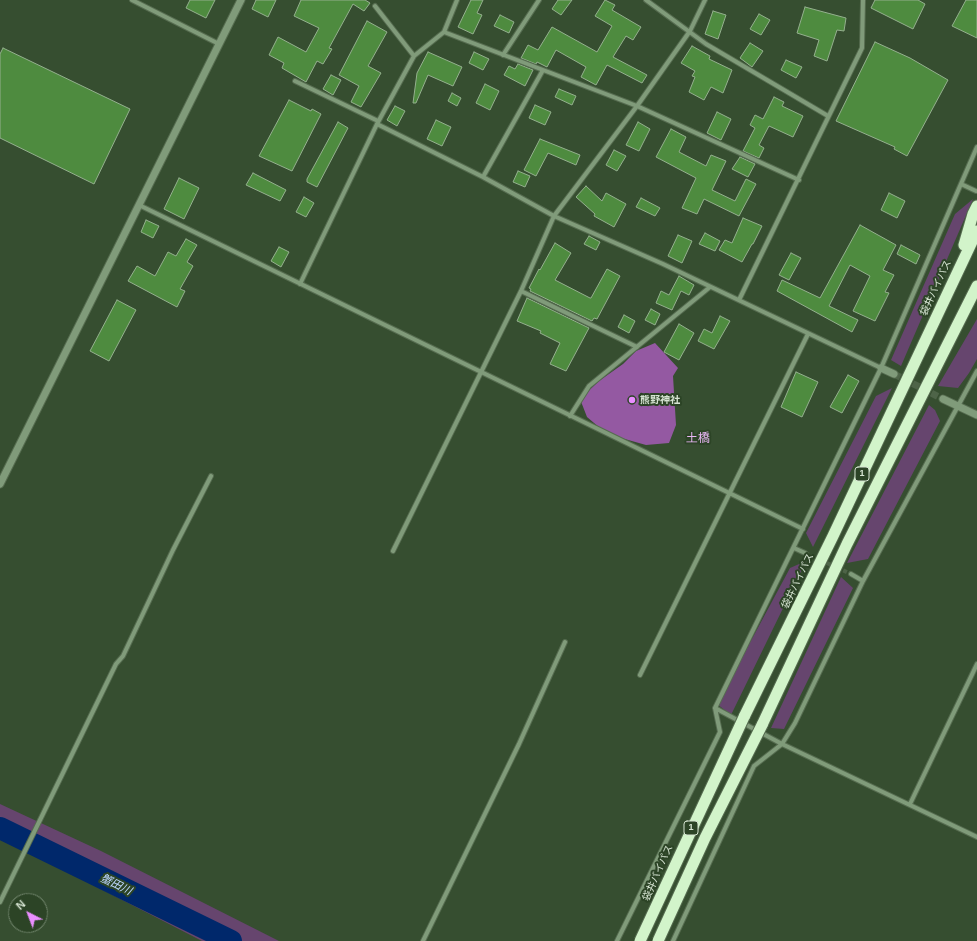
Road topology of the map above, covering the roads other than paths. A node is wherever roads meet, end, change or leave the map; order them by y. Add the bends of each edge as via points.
1 (132, 0) edge
2 (241, 0) edge
3 (457, 0) edge
4 (539, 0) edge
5 (646, 0) edge
6 (705, 0) edge
7 (863, 0) edge
8 (376, 6) dead end
9 (690, 31) junction
10 (444, 32) junction
11 (219, 44) junction
12 (503, 55) junction
13 (414, 56) junction
14 (544, 70) junction
15 (295, 81) dead end
16 (637, 106) junction
17 (828, 116) junction
18 (378, 122) junction
19 (977, 147) edge
20 (483, 177) junction
21 (800, 180) junction
22 (961, 184) junction
23 (976, 191) dead end
24 (139, 205) junction
25 (977, 206) edge
26 (554, 216) junction
27 (977, 231) edge
28 (958, 269) junction
29 (300, 284) junction
30 (977, 286) edge
31 (710, 287) junction
32 (521, 291) junction
33 (739, 300) junction
34 (808, 334) junction
35 (638, 347) junction
36 (881, 368) junction
37 (977, 371) edge
38 (481, 372) junction
39 (894, 374) tunnel mouth
40 (943, 398) tunnel mouth
41 (958, 406) junction
42 (977, 415) edge
43 (570, 416) junction
44 (211, 476) dead end
45 (0, 484) edge
46 (729, 493) junction
47 (803, 529) junction
48 (794, 548) junction
49 (393, 551) dead end
50 (805, 552) tunnel mouth
51 (851, 574) tunnel mouth
52 (863, 581) junction
53 (565, 642) dead end
54 (977, 664) edge
55 (640, 675) dead end
56 (716, 708) junction
57 (782, 744) junction
58 (910, 804) junction
59 (977, 837) edge
60 (0, 902) edge
61 (423, 941) edge
62 (617, 941) edge
63 (640, 941) edge
64 (658, 941) edge
65 (673, 941) edge

1 - 11 street
2 - 11 street
3 - 10 street
4 - 12 street
5 - 9 street
6 - 9 street
7 - 17 street via 862,48
8 - 13 street
9 - 16 street
9 - 17 street via 706,44
10 - 12 street
10 - 13 street
11 - 24 street
12 - 14 street
13 - 18 street
14 - 16 street
14 - 20 street
15 - 18 street
16 - 21 street
16 - 26 street
17 - 21 street
18 - 20 street
18 - 29 street
19 - 22 street
20 - 26 street
21 - 33 street
22 - 23 street
22 - 36 street
24 - 29 street
24 - 45 street
25 - 28 highway
26 - 31 street
26 - 32 street
27 - 28 highway, 袋井バイパス / 1
28 - 63 highway, 袋井バイパス / 1, bridge
29 - 38 street
30 - 64 highway, 1, bridge via 847,544
31 - 33 street
31 - 35 street
32 - 35 street
32 - 38 street
33 - 34 street
34 - 36 street
34 - 46 street
35 - 43 street via 589,386
36 - 39 street
36 - 47 street
37 - 41 street
38 - 43 street
38 - 49 street
40 - 41 street
41 - 42 street
41 - 52 street
43 - 46 street
44 - 60 street
46 - 47 street
46 - 55 street
47 - 48 street
48 - 50 street
48 - 56 street
51 - 52 street
52 - 57 street via 795,723
53 - 61 street via 519,744
54 - 58 street
56 - 57 street
56 - 62 street via 720,732
57 - 58 street
57 - 65 street via 754,766
58 - 59 street

